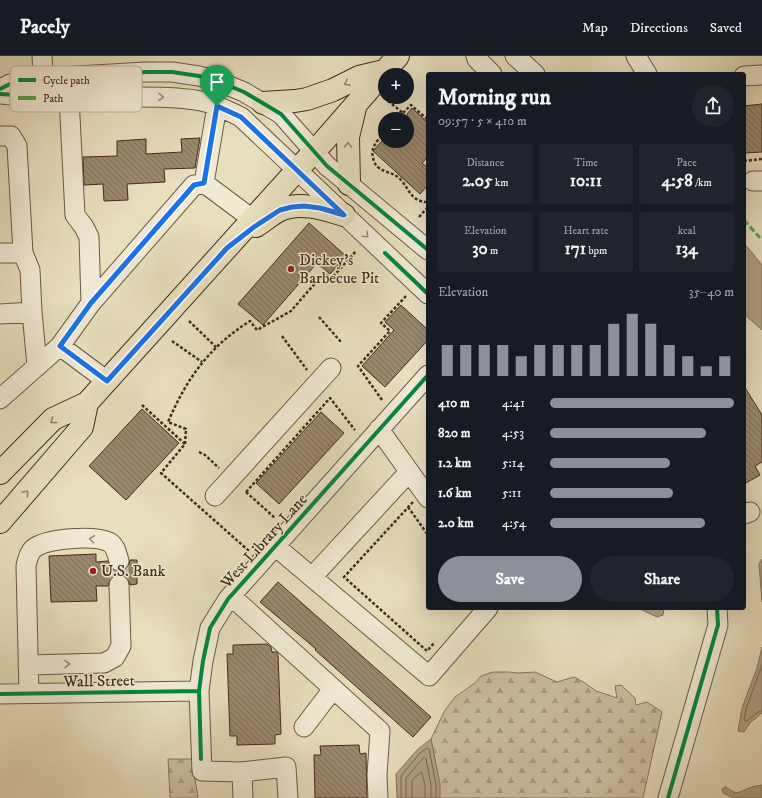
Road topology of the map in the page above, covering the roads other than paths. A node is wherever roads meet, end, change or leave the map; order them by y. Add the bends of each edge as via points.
1 (42, 56) edge
2 (476, 56) edge
3 (514, 56) edge
4 (636, 56) edge
5 (391, 63) edge
6 (42, 66) edge
7 (142, 72) edge
8 (490, 72) edge
9 (533, 72) edge
10 (646, 72) edge
11 (762, 75) edge
12 (746, 76) edge
13 (10, 84) edge
14 (0, 90) edge
15 (0, 94) edge
16 (10, 95) edge
17 (142, 98) edge
18 (263, 103) junction
19 (356, 104) junction
20 (217, 106) junction
21 (70, 112) edge
22 (0, 136) edge
23 (314, 152) junction
24 (297, 170) junction
25 (204, 183) junction
26 (349, 184) junction
27 (344, 215) junction
28 (256, 221) junction
29 (426, 248) edge
30 (23, 252) junction
31 (0, 253) edge
32 (426, 292) edge
33 (91, 303) junction
34 (32, 312) junction
35 (0, 314) edge
36 (60, 346) junction
37 (38, 366) junction
38 (331, 368) dead end
39 (426, 376) edge
40 (107, 381) junction
41 (0, 399) edge
42 (87, 403) junction
43 (379, 429) junction
44 (409, 472) junction
45 (0, 473) edge
46 (426, 495) edge
47 (215, 496) dead end
48 (0, 522) edge
49 (275, 546) junction
50 (119, 561) tunnel mouth
51 (312, 577) junction
52 (119, 585) tunnel mouth
53 (231, 596) junction
54 (486, 610) edge
55 (717, 610) edge
56 (28, 665) junction
57 (333, 689) junction
58 (199, 692) junction
59 (0, 694) edge
60 (29, 694) junction
61 (304, 727) dead end
62 (242, 772) junction
63 (243, 798) edge
64 (288, 798) edge
65 (378, 798) edge
66 (668, 798) edge

1 - 6 street
2 - 8 street
3 - 9 street
4 - 10 street
5 -> 18 main road via 307,99
5 - 19 main road
7 - 18 street via 179,73 215,80
11 - 12 street
13 - 14 street
15 - 16 street
17 -> 20 street via 177,98
18 - 23 street via 281,114
19 - 23 main road
26 -> 19 main road via 348,137
20 - 24 street via 241,117
20 - 25 street
21 - 33 street via 75,215 89,237
22 - 30 street via 11,136 17,146
23 - 24 main road
23 - 26 street
24 - 27 street
24 - 28 main road
25 - 28 street
25 - 33 street via 194,185
26 - 29 street
27 - 28 main road via 304,206 280,210
27 -> 32 street
28 - 40 main road via 227,248
30 - 31 street
30 - 34 street via 30,270
33 - 36 street
34 - 35 street
34 - 37 street
36 - 37 street
36 - 40 street
37 - 41 street
38 - 47 street
39 - 43 street, West Library Lane
40 - 42 main road
42 -> 45 main road via 53,419
48 -> 42 main road via 82,427
43 - 44 street
43 - 49 street, West Library Lane
44 - 46 street
44 - 51 street
49 - 51 street
49 - 53 street, West Library Lane
50 -> 56 street via 116,548 109,542 90,538 67,538 33,549 26,566
51 - 54 street via 429,676
56 -> 52 street via 104,663 115,657 121,646
53 - 57 street
53 - 58 street, West Library Lane via 210,628 202,661
55 - 66 street via 718,625
56 - 60 street
57 - 61 street
57 - 65 street via 380,731
58 - 60 street, Wall Street
58 - 62 street, West Library Lane via 202,765
59 - 60 street, Wall Street
62 - 63 street
62 - 64 street via 286,767

